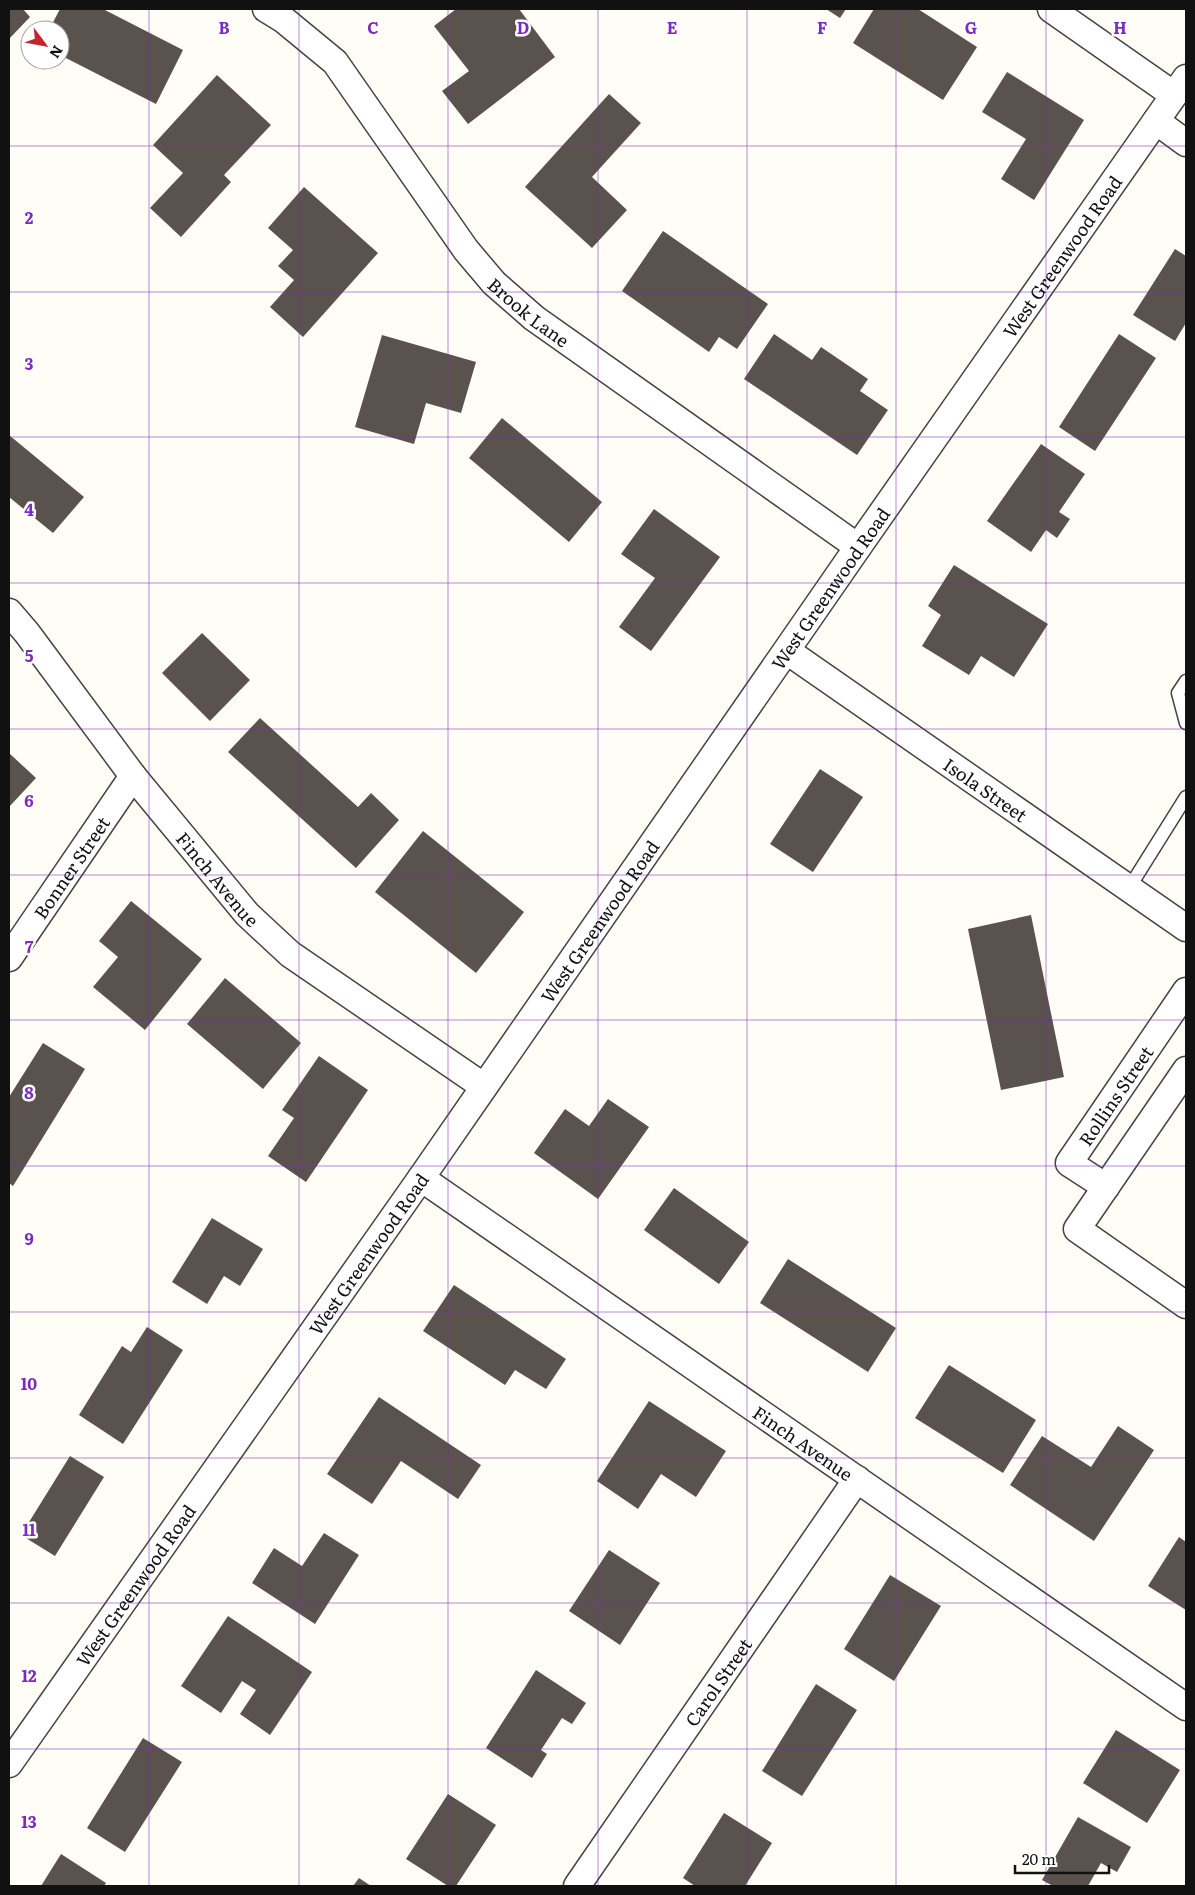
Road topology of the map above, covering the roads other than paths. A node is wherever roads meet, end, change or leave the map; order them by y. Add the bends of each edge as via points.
1 (266, 9) edge
2 (1051, 9) edge
3 (1180, 87) edge
4 (1156, 121) junction
5 (1186, 143) edge
6 (858, 547) junction
7 (9, 612) edge
8 (787, 651) junction
9 (1186, 681) edge
10 (1186, 723) edge
11 (133, 776) junction
12 (1186, 797) edge
13 (1129, 888) junction
14 (1186, 928) edge
15 (9, 958) edge
16 (1186, 991) edge
17 (1186, 1070) edge
18 (483, 1086) junction
19 (421, 1178) junction
20 (1106, 1187) junction
21 (1186, 1305) edge
22 (857, 1479) junction
23 (1186, 1707) edge
24 (9, 1764) edge
25 (578, 1886) edge

1 - 6 street, Brook Lane via 335,62 466,250 494,283 534,318
2 - 3 street
3 - 4 street, West Greenwood Road
4 - 5 street
4 - 6 street, West Greenwood Road
6 - 8 street, West Greenwood Road
7 - 11 street, Finch Avenue
8 - 13 street, Isola Street
8 - 18 street, West Greenwood Road
9 - 10 lane via 1178,693
11 - 15 street, Bonner Street
11 - 18 street, Finch Avenue via 247,914 290,954
12 - 13 lane
13 - 14 street, Isola Street
16 - 20 street, Rollins Street via 1069,1163
17 - 20 street
18 - 19 street, West Greenwood Road
19 - 22 street, Finch Avenue
19 - 24 street, West Greenwood Road
20 - 21 street via 1077,1229
22 - 23 street, Finch Avenue
22 - 25 street, Carol Street

